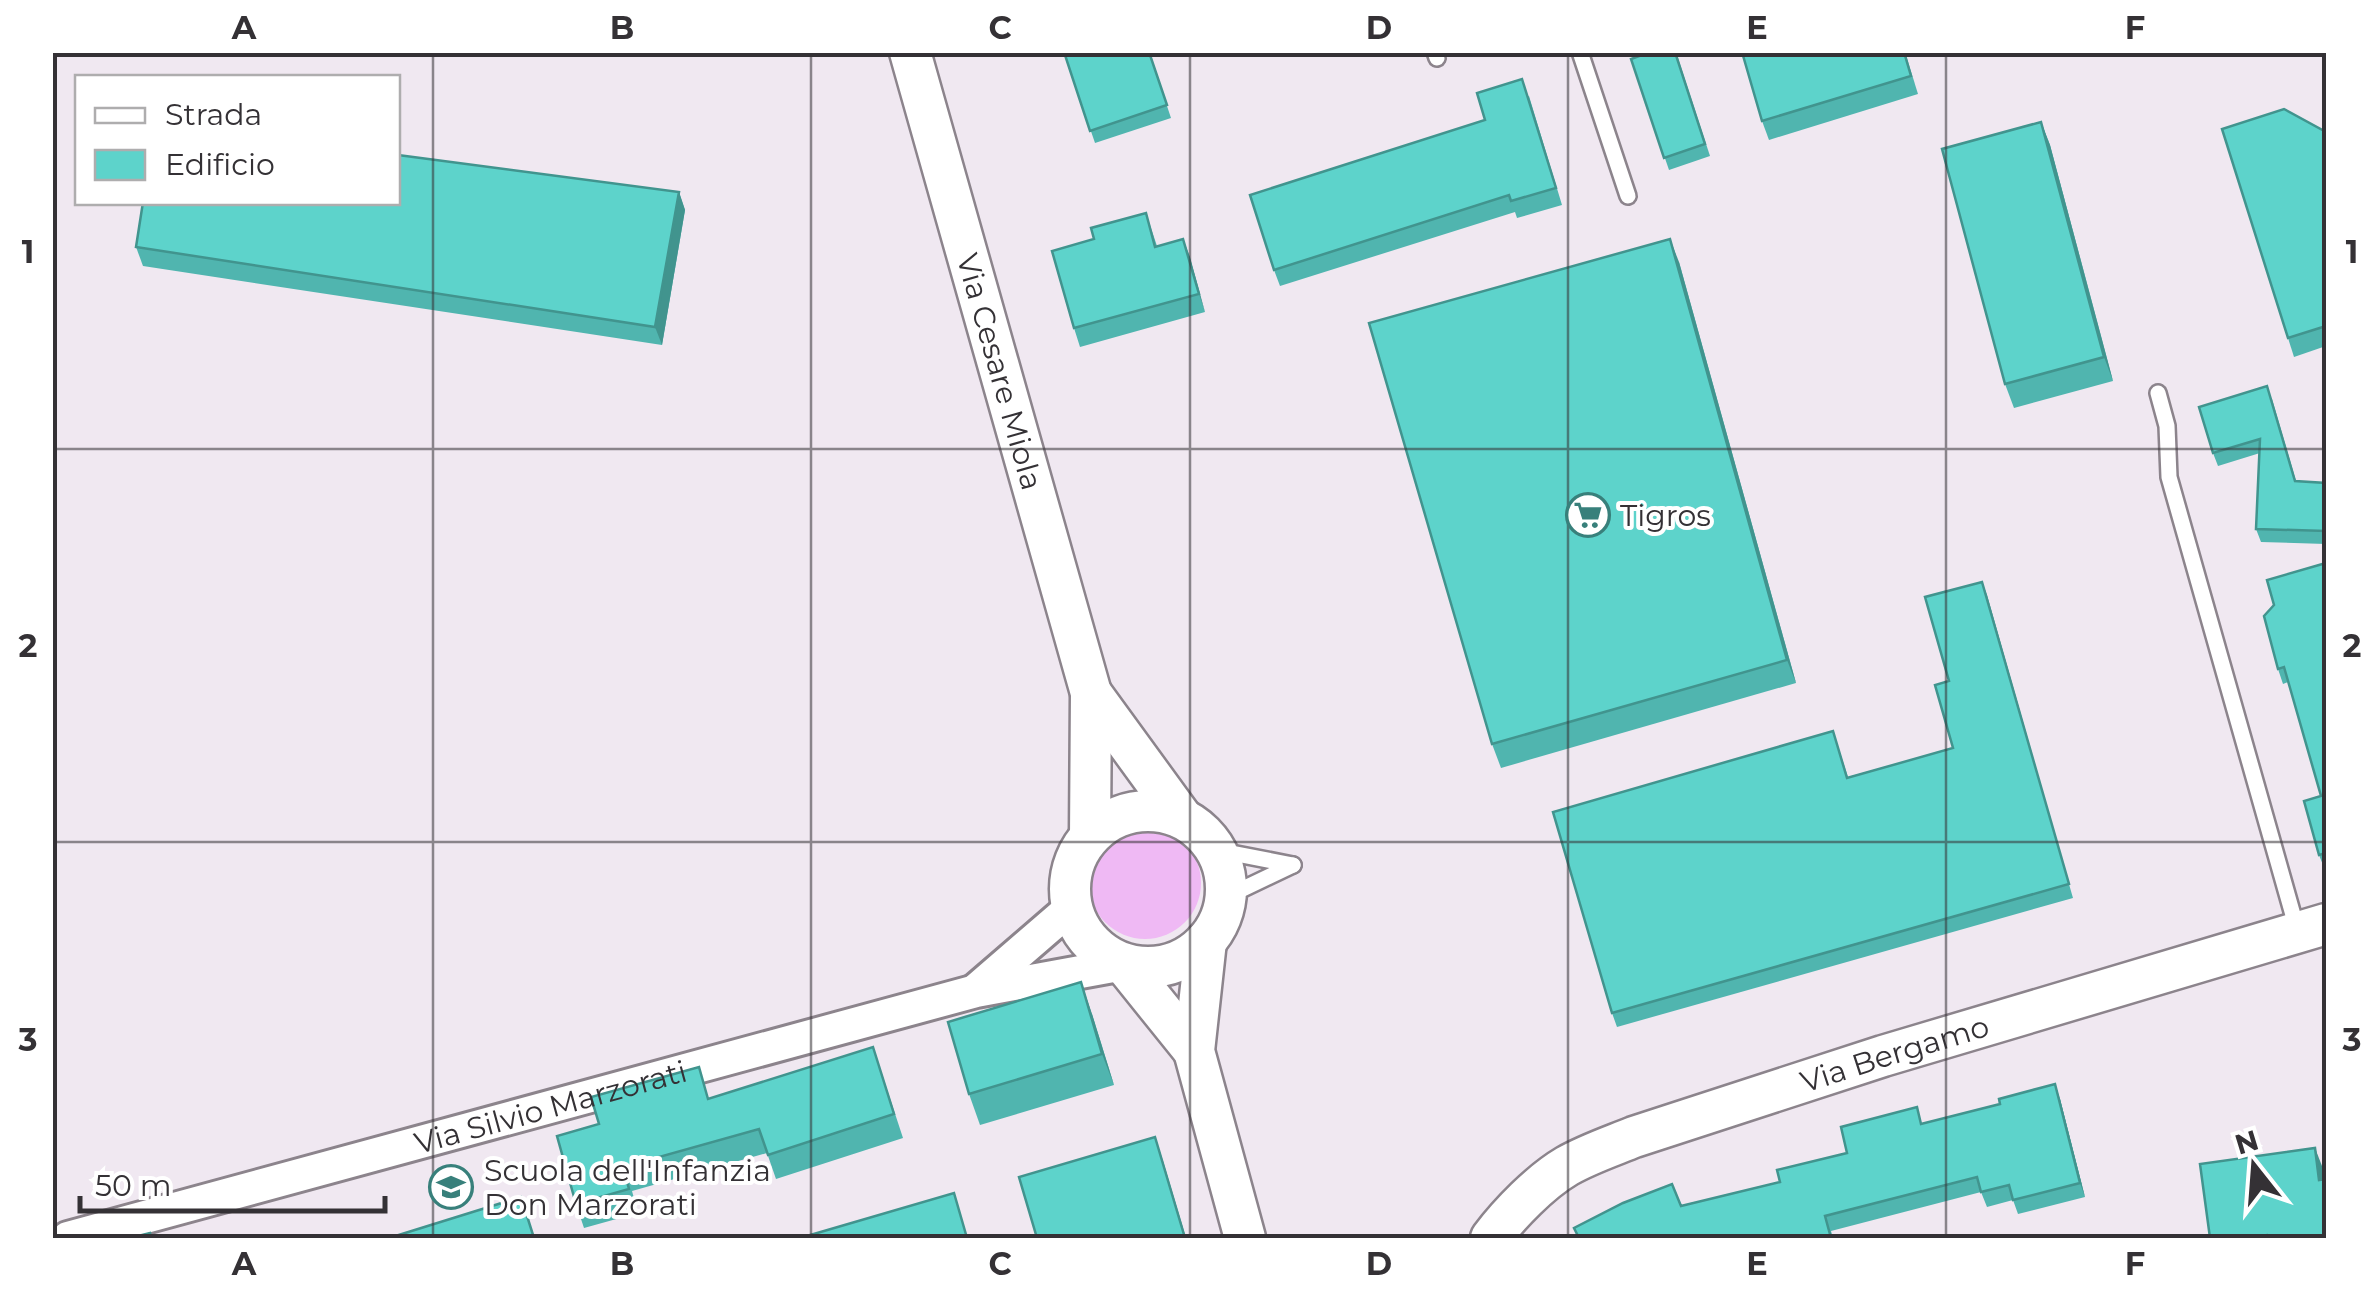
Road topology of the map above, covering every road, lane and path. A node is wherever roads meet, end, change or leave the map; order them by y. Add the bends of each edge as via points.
1 (910, 52) edge
2 (1580, 52) edge
3 (1628, 196) dead end
4 (2158, 394) dead end
5 (1091, 693) junction
6 (1182, 818) junction
7 (1090, 836) junction
8 (1216, 850) junction
9 (1226, 897) junction
10 (1072, 908) junction
11 (2312, 928) edge
12 (1206, 942) junction
13 (1124, 964) junction
14 (976, 991) junction
15 (1194, 1051) junction
16 (1245, 1235) edge
17 (68, 1238) edge
18 (1491, 1238) edge

1 - 5 street, Via Cesare Miola
2 - 3 lane
4 - 11 lane via 2169,477
5 - 6 street, Via Cesare Miola
5 - 7 street, Via Cesare Miola
6 - 7 street via 1138,812 1114,818
6 - 8 street, Via Cesare Miola
7 - 10 street, Via Cesare Miola via 1074,861
8 - 9 street
8 - 9 lane via 1293,865
9 - 12 street
10 - 13 street via 1082,931
10 - 14 street, Via Silvio Marzorati
11 - 18 street, Via Bergamo via 1883,1056 1597,1151 1564,1168
12 - 13 street via 1166,965
12 - 15 street
13 - 14 street, Via Silvio Marzorati
13 - 15 street
14 - 17 street, Via Silvio Marzorati
15 - 16 street

